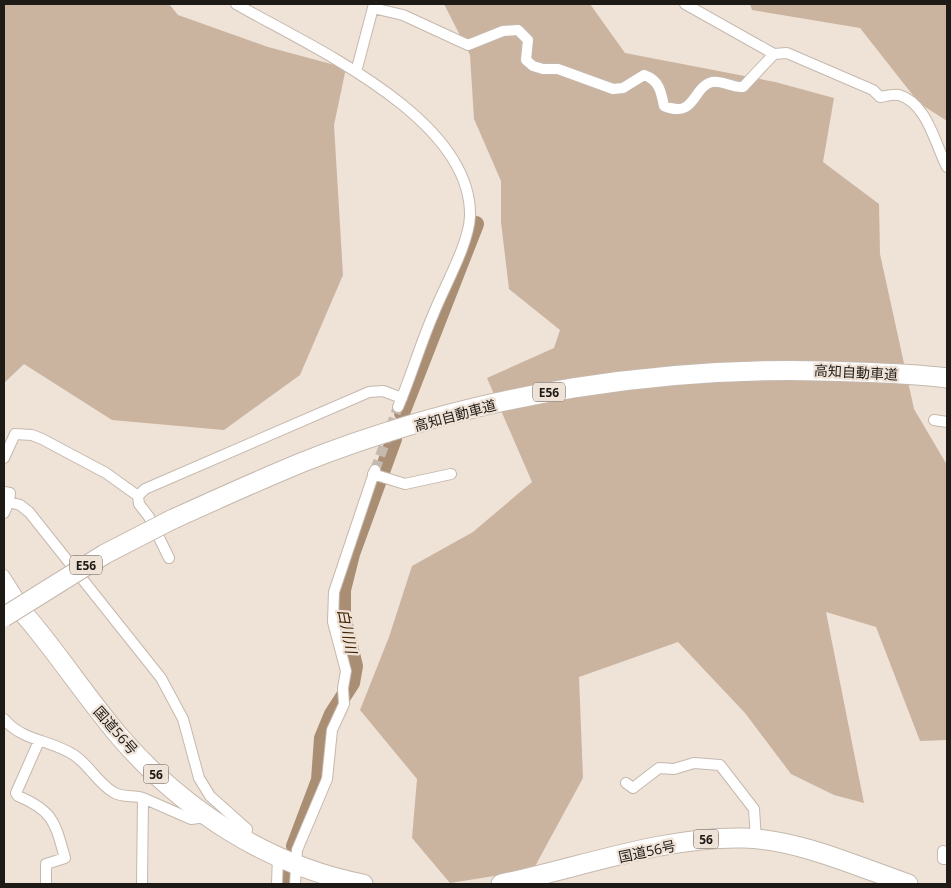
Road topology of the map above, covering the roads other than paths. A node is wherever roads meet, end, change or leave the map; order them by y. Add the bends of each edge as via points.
1 (236, 4) edge
2 (685, 4) edge
3 (373, 6) edge
4 (774, 54) junction
5 (356, 72) junction
6 (947, 167) edge
7 (947, 378) edge
8 (934, 420) dead end
9 (947, 422) edge
10 (4, 458) edge
11 (451, 474) dead end
12 (4, 492) edge
13 (138, 496) junction
14 (9, 502) junction
15 (4, 513) edge
16 (169, 558) dead end
17 (4, 575) edge
18 (4, 592) edge
19 (4, 617) edge
20 (32, 625) junction
21 (4, 719) edge
22 (39, 741) junction
23 (626, 783) dead end
24 (143, 798) junction
25 (207, 817) junction
26 (756, 840) junction
27 (245, 841) junction
28 (286, 860) junction
29 (46, 884) edge
30 (142, 884) edge
31 (277, 884) edge
32 (295, 884) edge
33 (364, 884) edge
34 (501, 884) edge
35 (908, 884) edge

1 - 5 street
2 - 4 street
3 - 4 street via 403,15 468,45 503,31 518,30 528,40 526,60 533,66 558,69 613,89 623,88 644,75 658,83 664,106 677,109 688,106 708,84 715,82 742,88
3 - 5 street
4 - 6 street via 787,54 873,90 880,96 897,94 911,100 919,108
5 - 13 street via 417,115 433,131 459,168 469,197 467,235 400,402 383,391 369,392 145,489
7 - 19 highway, 高知自動車道 / E56, bridge via 793,369 685,374 590,384 494,404 399,430 304,462 171,520 104,554
8 - 9 street
10 - 13 street via 14,434 32,434 106,473
11 - 28 street via 405,484 374,472 334,592 333,622 346,671 344,704 332,730 327,779 297,850
12 - 14 street via 10,493
13 - 16 street via 139,504
14 - 15 street
14 - 27 street via 29,512 161,678 183,718 199,778 210,796 247,829
17 - 20 street
18 - 20 highway, 国道56号 / 56
20 - 25 highway, 国道56号 / 56 via 121,738 164,781
21 - 22 street via 17,732
22 - 24 street via 66,750 114,793
22 - 29 street via 16,793 52,817 56,826 65,858 46,864
23 - 26 street via 633,788 659,768 674,769 694,763 720,765 754,809
24 - 25 street via 191,819
24 - 30 street
25 - 27 highway, 国道56号 / 56
26 - 34 highway, 国道56号 / 56 via 705,839 664,846 558,876
26 - 35 highway, 国道56号 / 56 via 790,845
27 - 28 highway, 国道56号 / 56
28 - 31 street
28 - 32 street
28 - 33 highway, 国道56号 / 56

